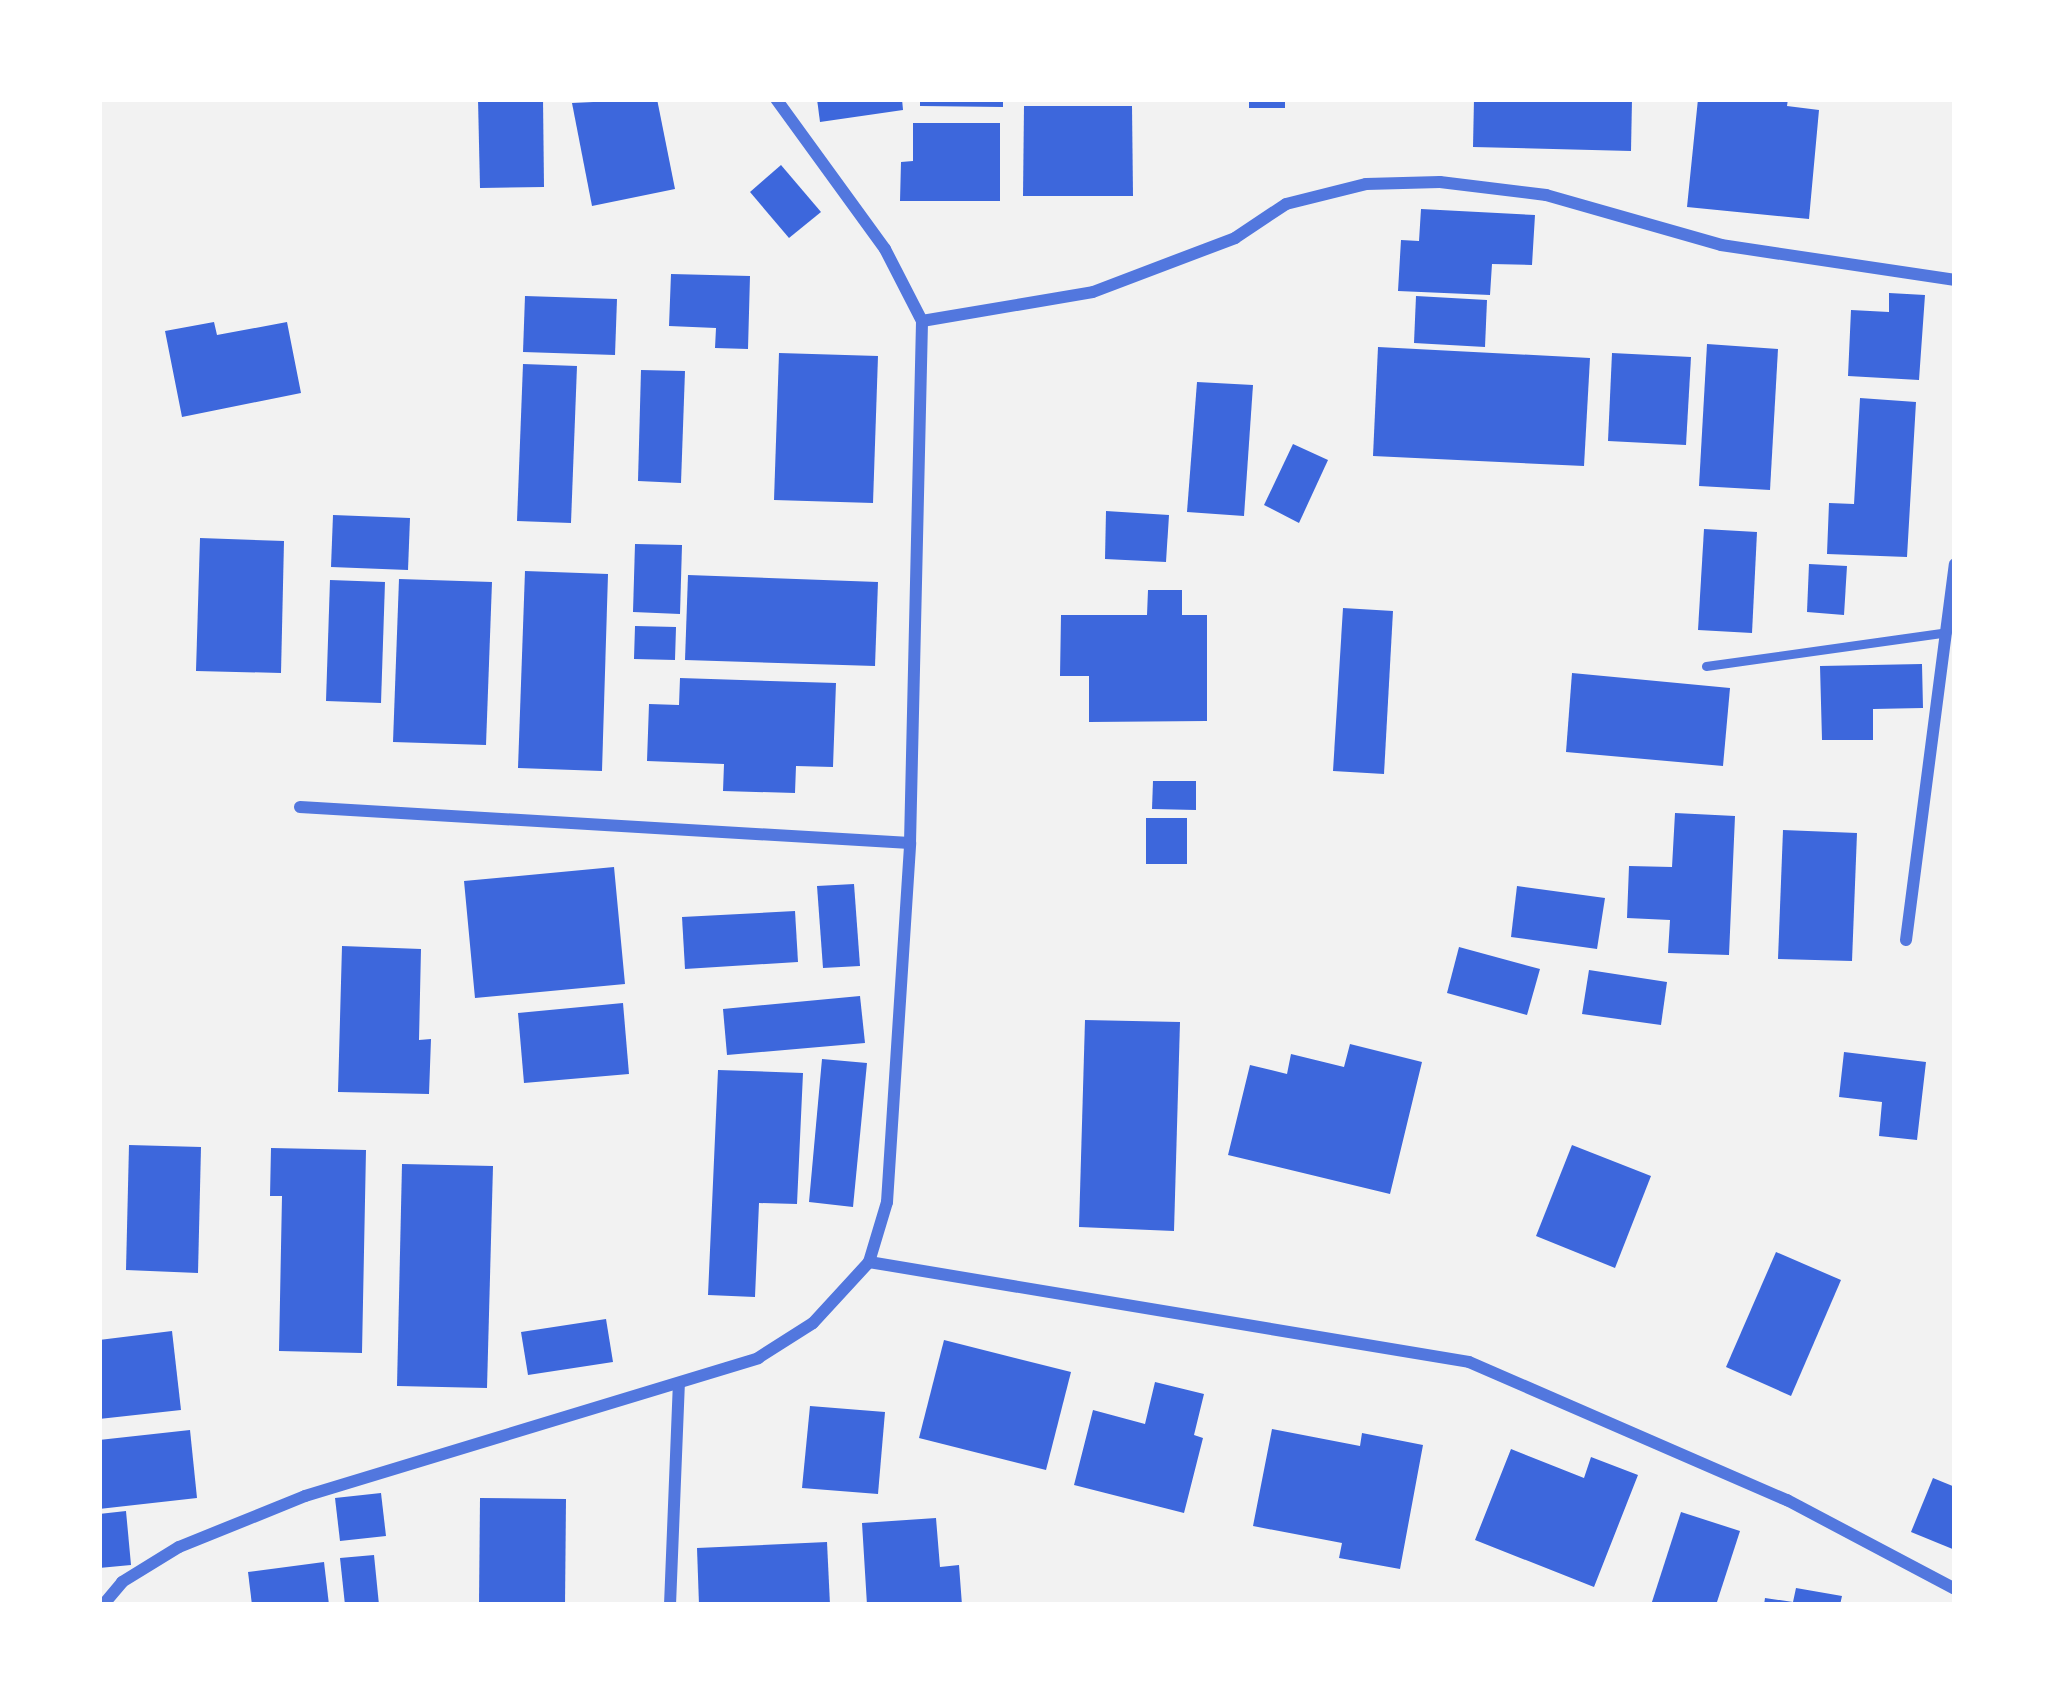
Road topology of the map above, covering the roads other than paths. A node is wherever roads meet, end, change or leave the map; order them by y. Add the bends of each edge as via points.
1 (776, 99) edge
2 (1955, 280) edge
3 (922, 321) junction
4 (1955, 564) edge
5 (1947, 632) junction
6 (1706, 666) dead end
7 (300, 807) dead end
8 (910, 843) junction
9 (1906, 940) dead end
10 (869, 1262) junction
11 (679, 1383) junction
12 (1955, 1589) edge
13 (103, 1605) edge
14 (670, 1605) edge

1 - 3 street via 885,249
2 - 3 street via 1721,245 1546,195 1440,182 1366,184 1286,204 1234,238 1093,292
3 - 8 street
4 - 5 street
5 - 6 lane
5 - 9 street
7 - 8 street
8 - 10 street via 887,1202
10 - 11 street via 813,1323 758,1358
10 - 12 street via 1469,1362 1787,1499
11 - 13 street via 305,1496 178,1547 122,1582
11 - 14 street

